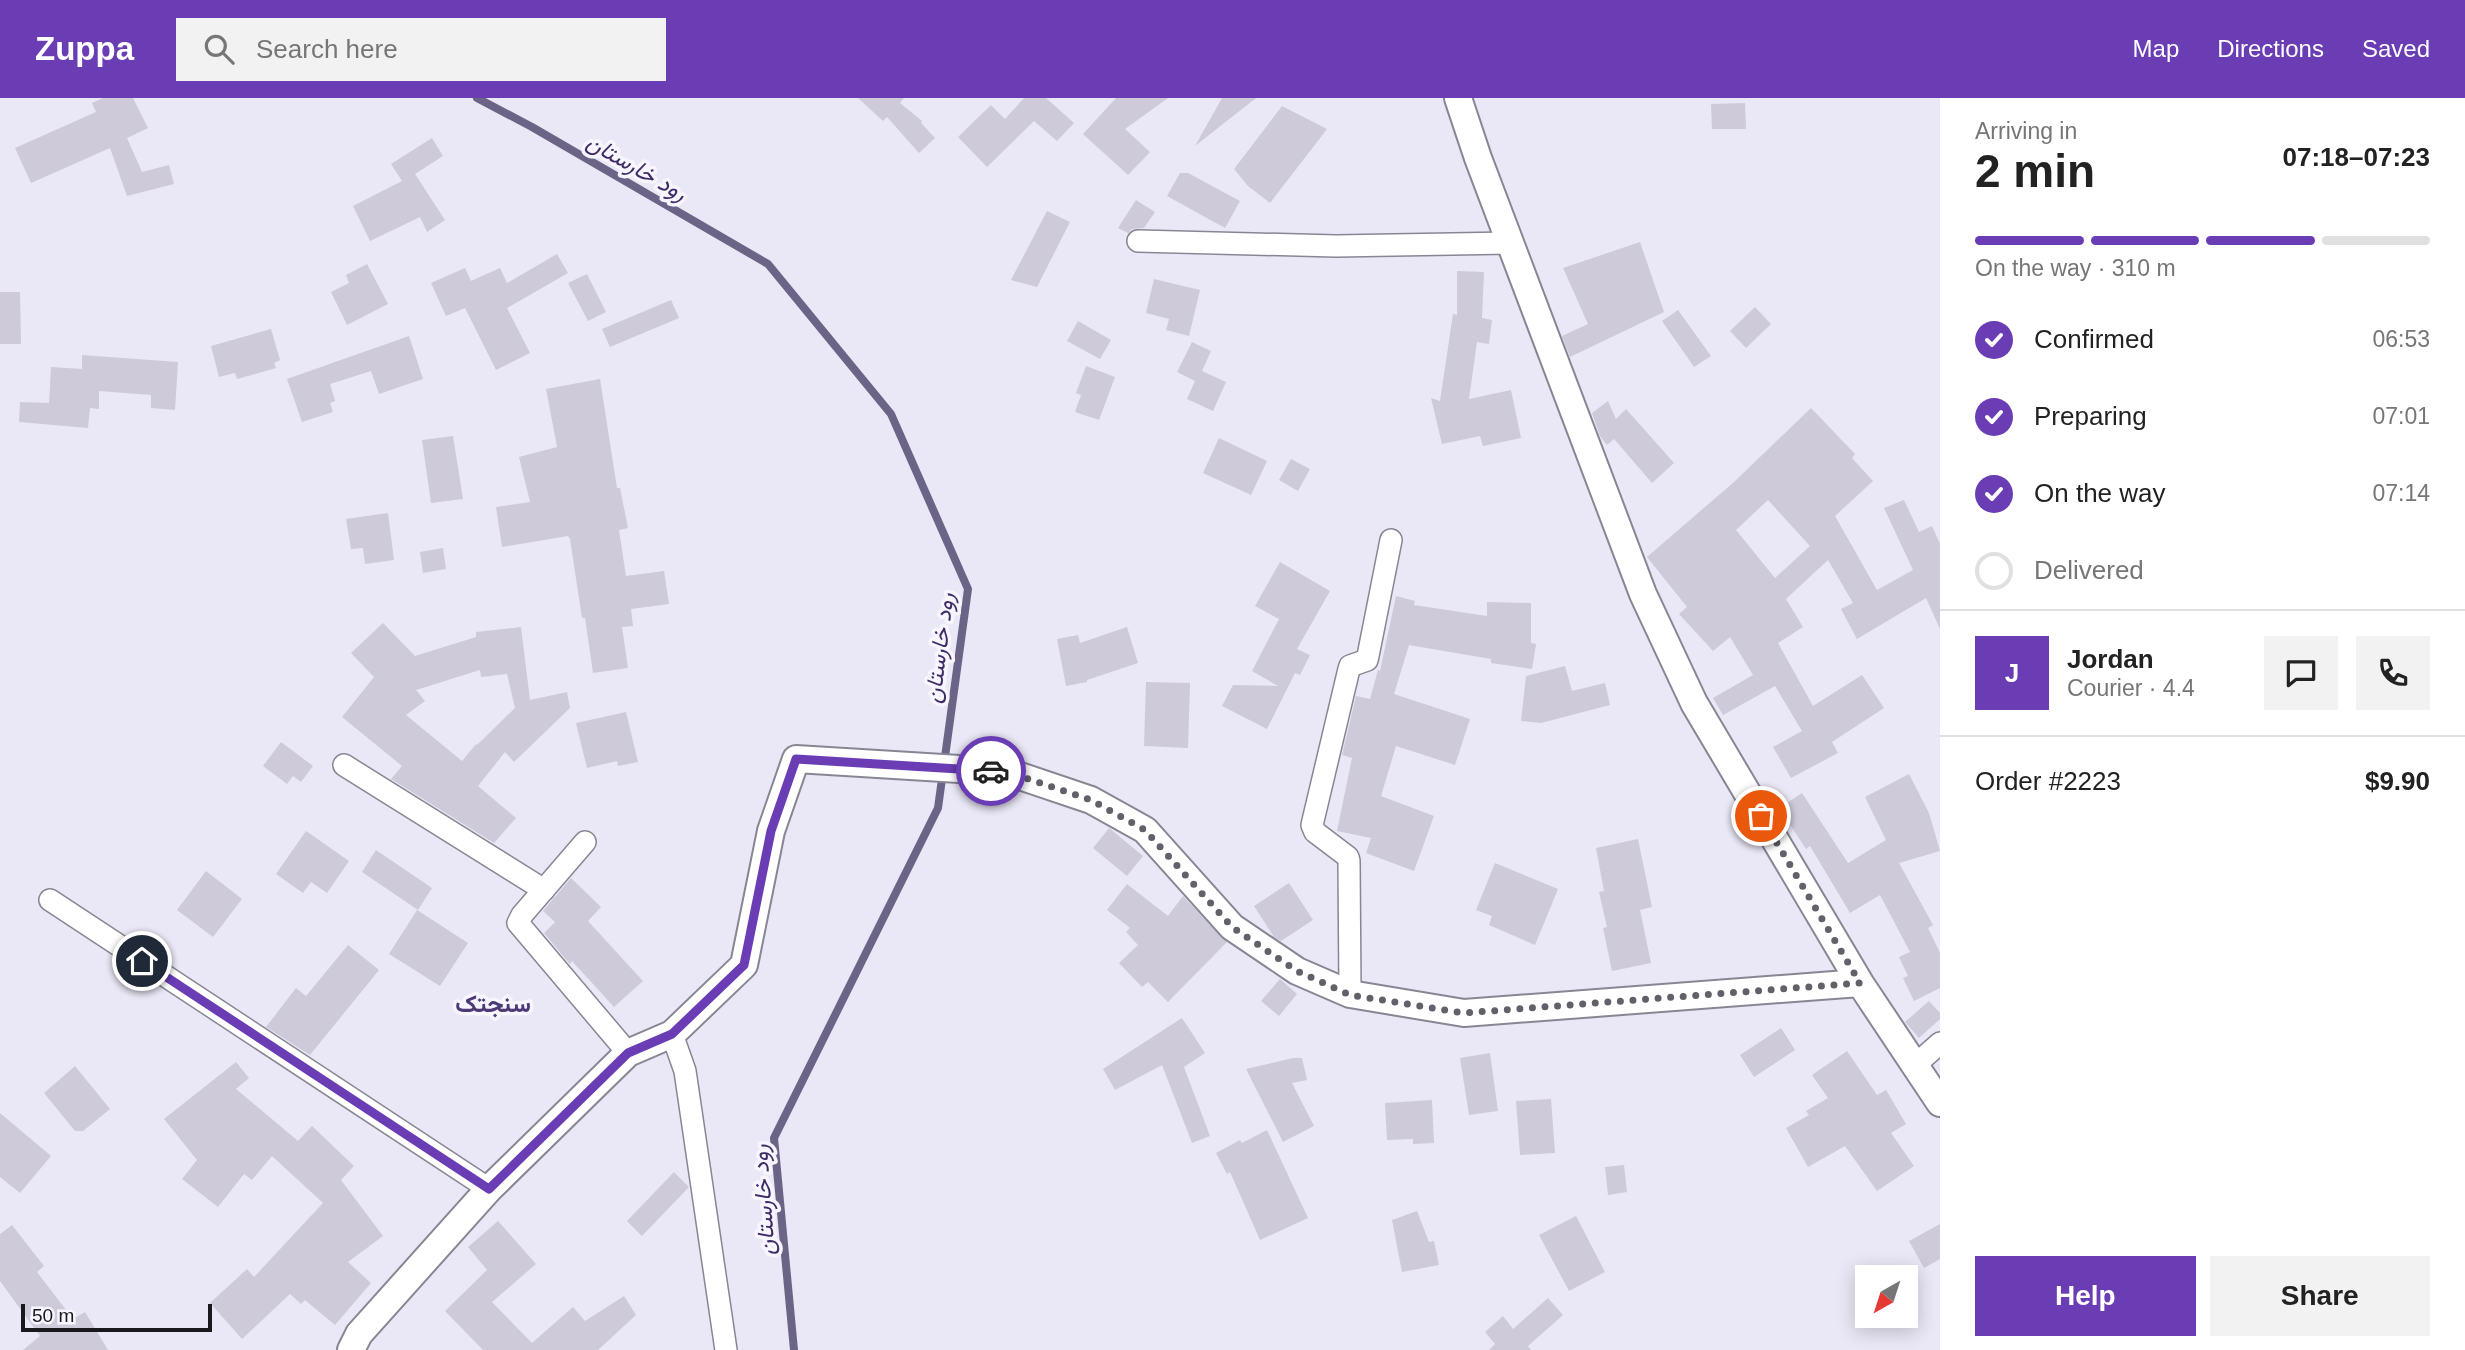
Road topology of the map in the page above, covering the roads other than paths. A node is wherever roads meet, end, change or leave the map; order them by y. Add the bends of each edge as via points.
1 (1458, 98) edge
2 (1138, 242) dead end
3 (1510, 243) junction
4 (1391, 540) dead end
5 (344, 765) dead end
6 (585, 842) dead end
7 (544, 890) junction
8 (50, 900) dead end
9 (1860, 983) junction
10 (1350, 995) junction
11 (672, 1034) junction
12 (1940, 1043) edge
13 (628, 1053) junction
14 (1914, 1066) junction
15 (1940, 1102) edge
16 (489, 1189) junction
17 (351, 1350) edge
18 (726, 1350) edge

1 - 3 street
2 - 3 street
3 - 9 street via 1643,594 1694,703
4 - 10 street via 1367,660 1349,669 1312,825 1349,861
5 - 7 street
6 - 7 street
7 - 13 street via 518,923
8 - 16 street
9 - 10 street via 1464,1013
9 - 14 street
10 - 11 street via 1297,971 1232,927 1145,830 1091,800 1008,772 796,759 771,831 744,965
11 - 13 street
11 - 18 street via 685,1071
12 - 14 street
13 - 16 street
14 - 15 street
16 - 17 street via 359,1334

